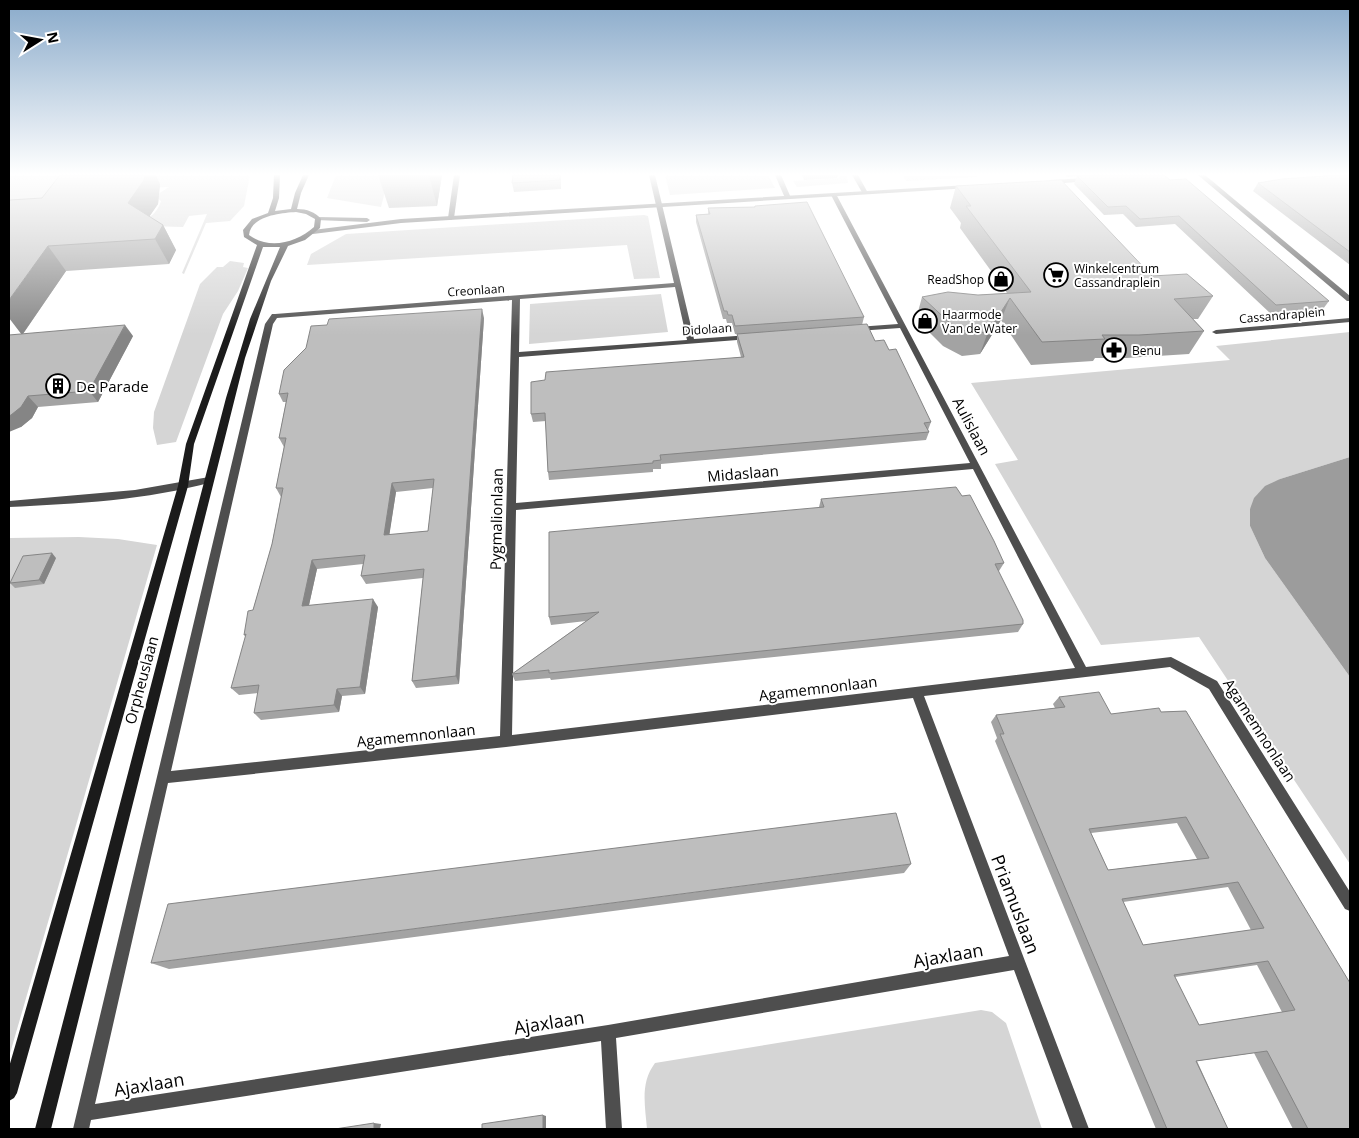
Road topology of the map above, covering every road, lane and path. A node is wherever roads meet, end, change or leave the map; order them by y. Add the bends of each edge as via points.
1 (248, 228) edge
2 (316, 228) edge
3 (344, 228) edge
4 (665, 228) edge
5 (851, 228) edge
6 (1265, 228) edge
7 (313, 232) junction
8 (261, 244) junction
9 (285, 244) junction
10 (679, 285) junction
11 (516, 298) junction
12 (1350, 299) edge
13 (1350, 320) edge
14 (902, 326) junction
15 (845, 330) edge
16 (1216, 332) dead end
17 (758, 336) edge
18 (691, 341) junction
19 (514, 355) junction
20 (976, 466) junction
21 (209, 480) junction
22 (183, 486) junction
23 (9, 504) edge
24 (511, 507) junction
25 (1083, 672) junction
26 (916, 692) junction
27 (506, 742) junction
28 (164, 778) junction
29 (1350, 904) edge
30 (1018, 962) junction
31 (608, 1032) junction
32 (9, 1093) edge
33 (85, 1113) junction
34 (43, 1129) edge
35 (81, 1129) edge
36 (614, 1129) edge
37 (1081, 1129) edge

1 - 8 main road via 248,239
2 - 7 main road
3 - 7 street
4 - 10 street
5 - 14 street, Aulislaan
6 - 12 street
7 - 9 main road
8 - 9 main road
8 - 22 main road, Orpheuslaan via 190,444
9 - 21 main road, Orpheuslaan via 254,319
10 - 11 street, Creonlaan
10 - 18 street
11 - 19 street, Pygmalionlaan
11 - 28 street, Creonlaan via 275,316 269,324
13 - 16 street, Cassandraplein
14 - 15 street
14 - 20 street, Aulislaan
17 - 18 street, Didolaan
18 - 19 street, Didolaan
19 - 24 street, Pygmalionlaan
20 - 24 street, Midaslaan
20 - 25 street, Aulislaan
21 - 22 street
21 - 34 main road, Orpheuslaan
22 - 23 street via 108,497
22 - 32 main road, Orpheuslaan
24 - 27 street, Pygmalionlaan
25 - 26 street, Agamemnonlaan
25 - 29 street, Agamemnonlaan via 1170,662 1213,685
26 - 27 street, Agamemnonlaan
26 - 30 street, Priamuslaan
27 - 28 street, Agamemnonlaan
28 - 33 street
30 - 31 street, Ajaxlaan
30 - 37 street, Priamuslaan
31 - 33 street, Ajaxlaan
31 - 36 street
33 - 35 street

